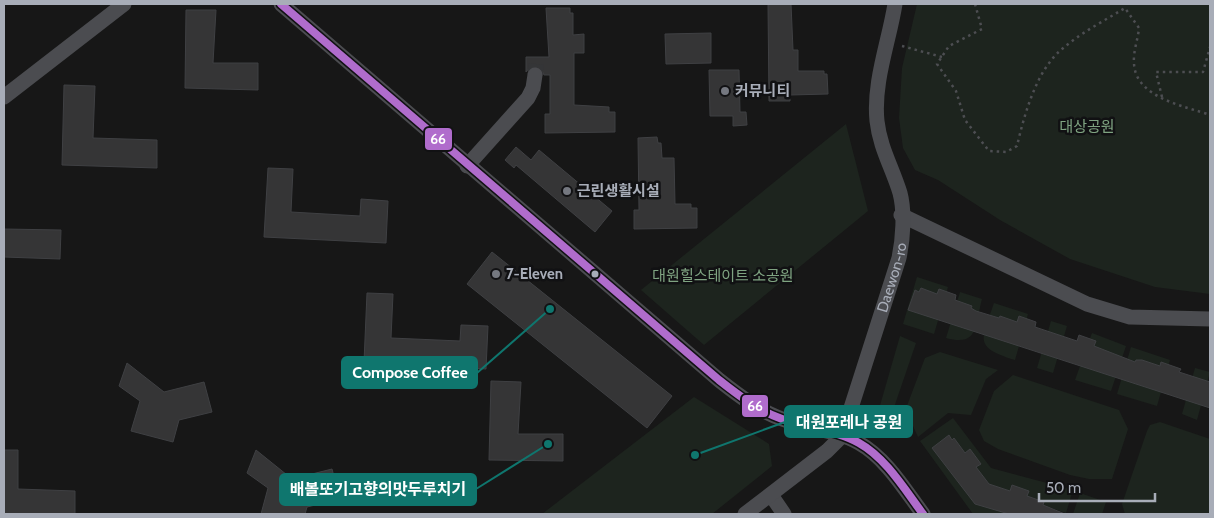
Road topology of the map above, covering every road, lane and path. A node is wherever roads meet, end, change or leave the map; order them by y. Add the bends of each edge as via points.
1 (124, 4) edge
2 (281, 4) edge
3 (894, 4) edge
4 (974, 4) edge
5 (888, 42) junction
6 (1210, 47) edge
7 (942, 57) junction
8 (535, 75) tunnel mouth
9 (4, 97) edge
10 (1162, 98) junction
11 (1210, 115) edge
12 (467, 166) junction
13 (902, 215) junction
14 (1210, 319) edge
15 (842, 436) junction
16 (771, 495) junction
17 (745, 514) edge
18 (784, 514) edge
19 (923, 514) edge

1 - 9 street
2 - 12 street
3 - 5 street, Daewon-ro
4 - 7 path via 982,29 949,46
5 - 7 path
5 - 13 street, Daewon-ro via 878,90 877,118 880,144 901,195
6 - 10 path via 1204,72 1156,72
7 - 10 path via 937,64 956,91 965,120 989,151 1006,152 1017,146 1026,109 1039,80 1060,50 1125,8 1139,28 1134,64 1138,80
8 - 12 street via 528,98
10 - 11 path
12 - 15 street via 740,395 779,418
13 - 14 street via 1087,304 1130,317
13 - 15 street, Daewon-ro via 899,258
15 - 16 street
15 - 19 street via 874,453
16 - 17 street
16 - 18 street

